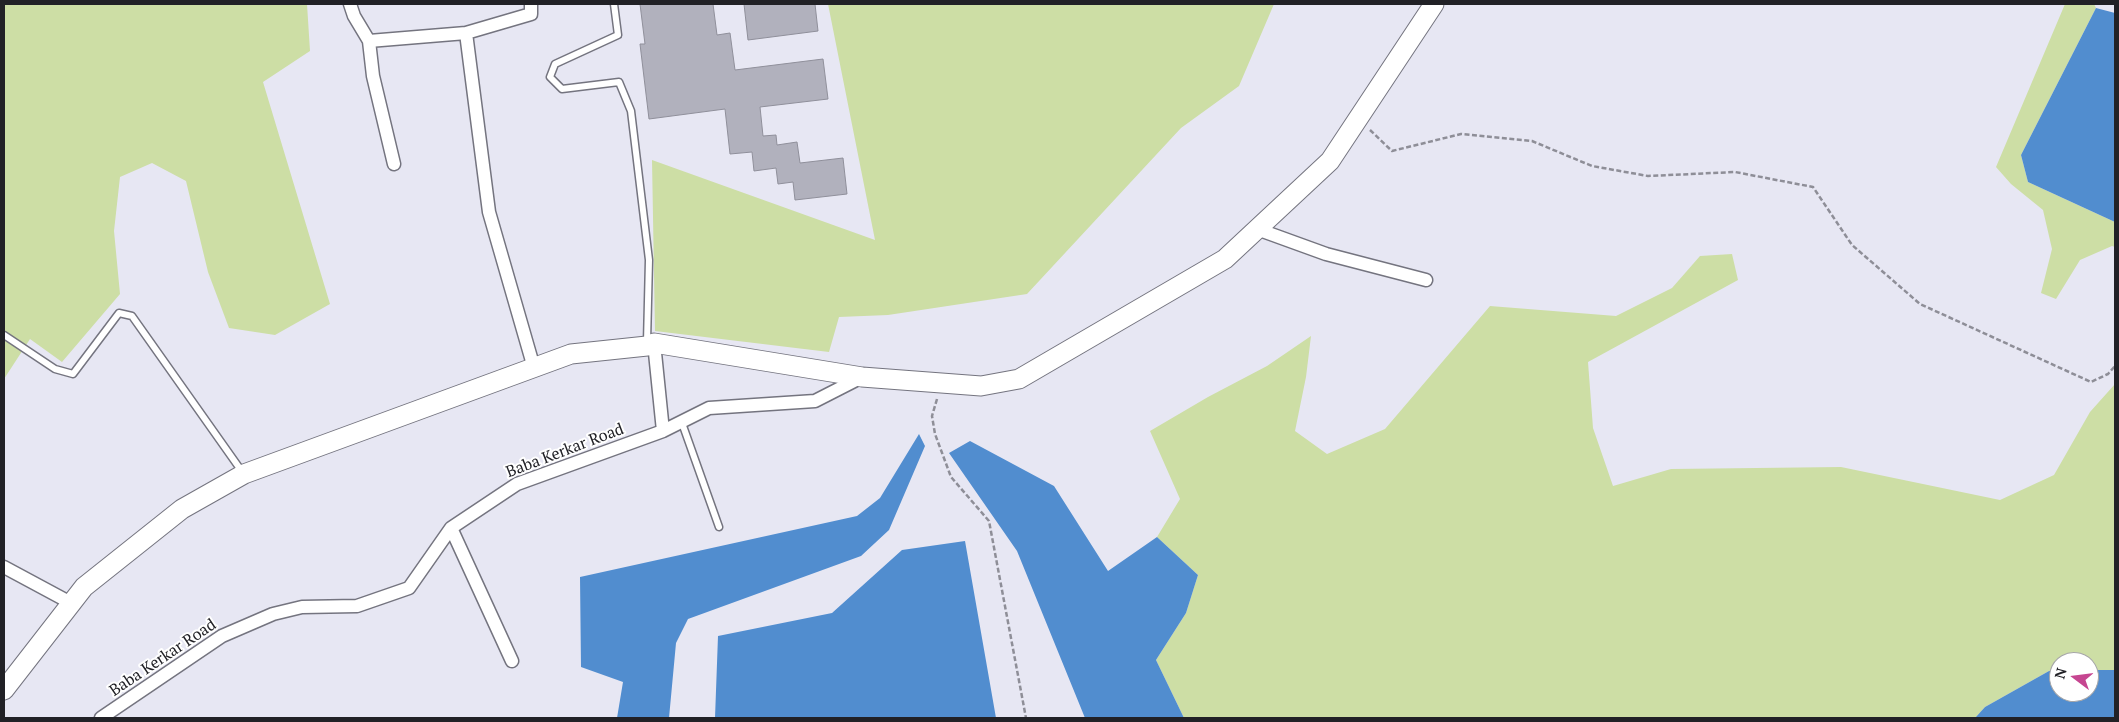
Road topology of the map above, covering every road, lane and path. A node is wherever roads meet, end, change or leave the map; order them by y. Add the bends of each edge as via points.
1 (350, 4) edge
2 (531, 4) edge
3 (614, 4) edge
4 (1434, 4) edge
5 (466, 33) junction
6 (369, 41) junction
7 (1358, 119) junction
8 (394, 164) dead end
9 (1257, 229) junction
10 (1426, 280) dead end
11 (4, 336) edge
12 (650, 345) junction
13 (2115, 366) edge
14 (534, 368) junction
15 (862, 377) junction
16 (932, 416) dead end
17 (682, 423) junction
18 (663, 431) junction
19 (244, 474) junction
20 (719, 526) dead end
21 (451, 528) junction
22 (4, 567) edge
23 (71, 603) junction
24 (512, 661) dead end
25 (4, 690) edge
26 (102, 718) edge
27 (1026, 718) edge

1 - 6 street
2 - 5 street via 531,14
3 - 12 lane via 618,35 555,64 550,77 562,89 619,82 631,111 649,260
4 - 7 main road
5 - 6 street
5 - 14 street via 489,212
6 - 8 street via 373,76
7 - 9 main road via 1330,161
7 - 13 path via 1392,151 1461,134 1532,141 1592,166 1648,176 1736,172 1813,187 1852,245 1920,304 2091,382 2108,374
9 - 10 street via 1326,254
9 - 15 main road via 1225,259 1019,379 981,386
11 - 19 lane via 55,370 74,374 119,313 132,316
12 - 14 main road via 571,354
12 - 15 main road
12 - 18 street
14 - 19 main road
15 - 17 street, Baba Kerkar Road via 815,400 709,408
16 - 27 path via 951,477 989,521
17 - 18 street, Baba Kerkar Road
17 - 20 lane
18 - 21 street, Baba Kerkar Road via 516,484
19 - 23 main road via 182,508 84,587
21 - 24 street
21 - 26 street, Baba Kerkar Road via 409,588 357,606 302,607 273,614 230,632
22 - 23 street
23 - 25 main road

